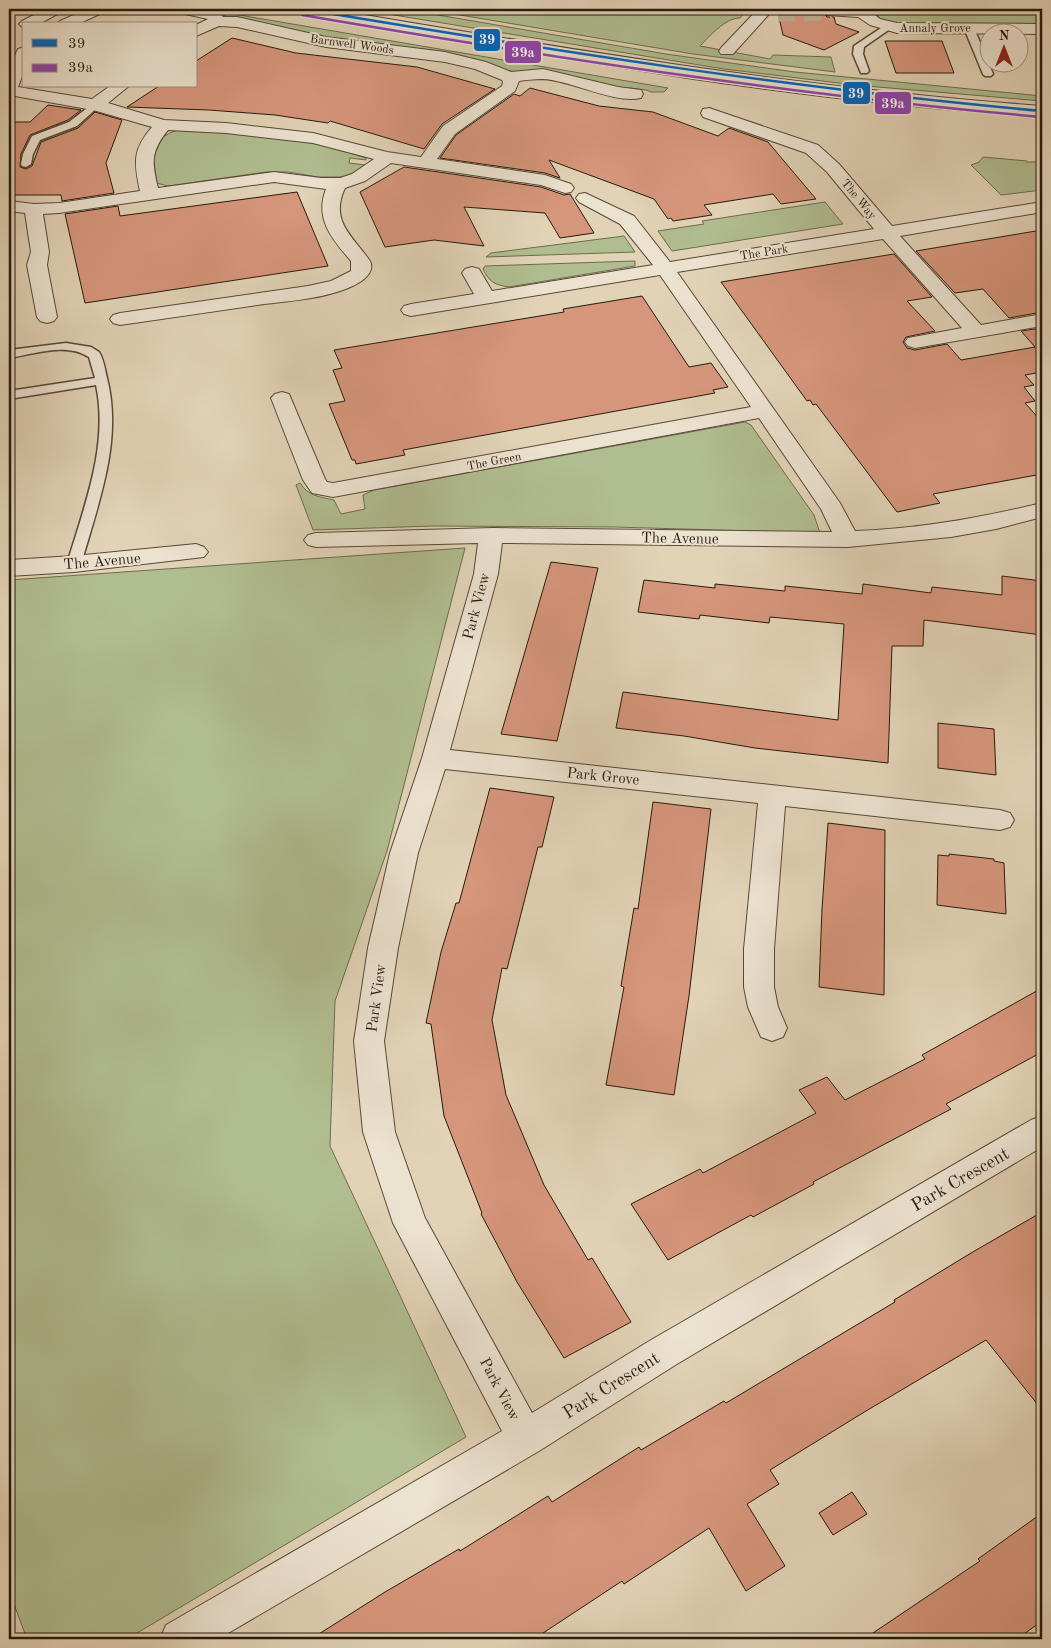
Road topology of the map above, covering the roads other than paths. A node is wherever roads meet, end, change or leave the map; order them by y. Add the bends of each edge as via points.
1 (30, 9) edge
2 (56, 9) edge
3 (99, 9) edge
4 (182, 9) edge
5 (303, 9) edge
6 (863, 10) edge
7 (758, 11) edge
8 (778, 12) dead end
9 (832, 12) dead end
10 (217, 21) junction
11 (23, 22) edge
12 (31, 22) edge
13 (70, 22) edge
14 (887, 27) junction
15 (969, 28) junction
16 (1042, 29) edge
17 (198, 30) edge
18 (727, 51) dead end
19 (22, 55) edge
20 (864, 71) dead end
21 (988, 74) dead end
22 (509, 77) junction
23 (118, 88) edge
24 (9, 89) edge
25 (635, 94) dead end
26 (95, 105) junction
27 (1042, 111) edge
28 (710, 113) dead end
29 (163, 125) junction
30 (387, 157) junction
31 (425, 163) junction
32 (26, 164) dead end
33 (338, 184) junction
34 (565, 188) dead end
35 (150, 194) junction
36 (585, 198) dead end
37 (9, 206) edge
38 (1042, 206) edge
39 (34, 209) junction
40 (888, 232) junction
41 (666, 268) junction
42 (472, 273) dead end
43 (486, 297) junction
44 (411, 310) dead end
45 (47, 317) dead end
46 (120, 319) dead end
47 (1042, 320) edge
48 (977, 332) junction
49 (915, 342) dead end
50 (9, 354) edge
51 (101, 381) junction
52 (9, 395) edge
53 (282, 398) dead end
54 (764, 411) junction
55 (1042, 510) edge
56 (491, 536) junction
57 (316, 540) dead end
58 (848, 540) junction
59 (196, 552) dead end
60 (74, 564) junction
61 (9, 568) edge
62 (434, 758) junction
63 (772, 794) junction
64 (1000, 820) dead end
65 (772, 1028) dead end
66 (1042, 1130) edge
67 (526, 1438) junction
68 (180, 1639) edge

1 - 11 street
2 - 12 street
3 - 13 street
4 - 10 street via 209,13
5 - 27 street via 704,76 872,97
6 - 9 street
6 - 14 street, Annaly Grove via 875,22
7 - 8 street
7 - 18 street
10 - 17 street, Barnwell Woods
10 - 22 street, Barnwell Woods via 243,23 326,42 446,57 480,65
14 - 15 street, Annaly Grove
14 - 20 lane via 858,46
15 - 16 street, Annaly Grove
15 - 21 lane
19 - 24 street
22 - 25 street, Barnwell Woods via 542,74
22 - 31 street via 509,88 449,130
23 - 26 street
24 - 26 street
26 - 29 street
26 - 32 lane via 73,124 36,138
28 - 40 street, The Way via 812,149 833,168
29 - 30 street via 313,138
29 - 35 street via 144,151 142,159
30 - 31 street
30 - 33 street via 350,182
31 - 34 street via 545,180
33 - 35 street via 274,177
33 - 46 street via 330,210 337,231 362,264 360,274 337,286 156,322
35 - 39 street
36 - 41 street via 627,220
37 - 39 street
38 - 40 street, The Park
39 - 45 street via 40,252 37,265
40 - 41 street, The Park
40 - 48 street, The Way
41 - 43 street, The Park
41 - 54 street
42 - 43 street
43 - 44 street, The Park
47 - 48 street
48 - 49 street
50 - 51 lane via 70,346 90,350 95,356
51 - 52 lane
51 - 60 lane via 106,406 105,434 96,486
53 - 54 street, The Green via 314,480 320,488 334,490
54 - 58 street via 832,508
55 - 58 street, The Avenue via 940,533
56 - 57 street, The Avenue
56 - 58 street, The Avenue
56 - 62 street, Park View via 486,574
59 - 60 street, The Avenue
60 - 61 street, The Avenue
62 - 63 street, Park Grove
62 - 67 street, Park View via 404,853 383,948 369,1041 379,1132 410,1223
63 - 64 street, Park Grove
63 - 65 street via 758,987
66 - 67 street, Park Crescent via 664,1352
67 - 68 street, Park Crescent

